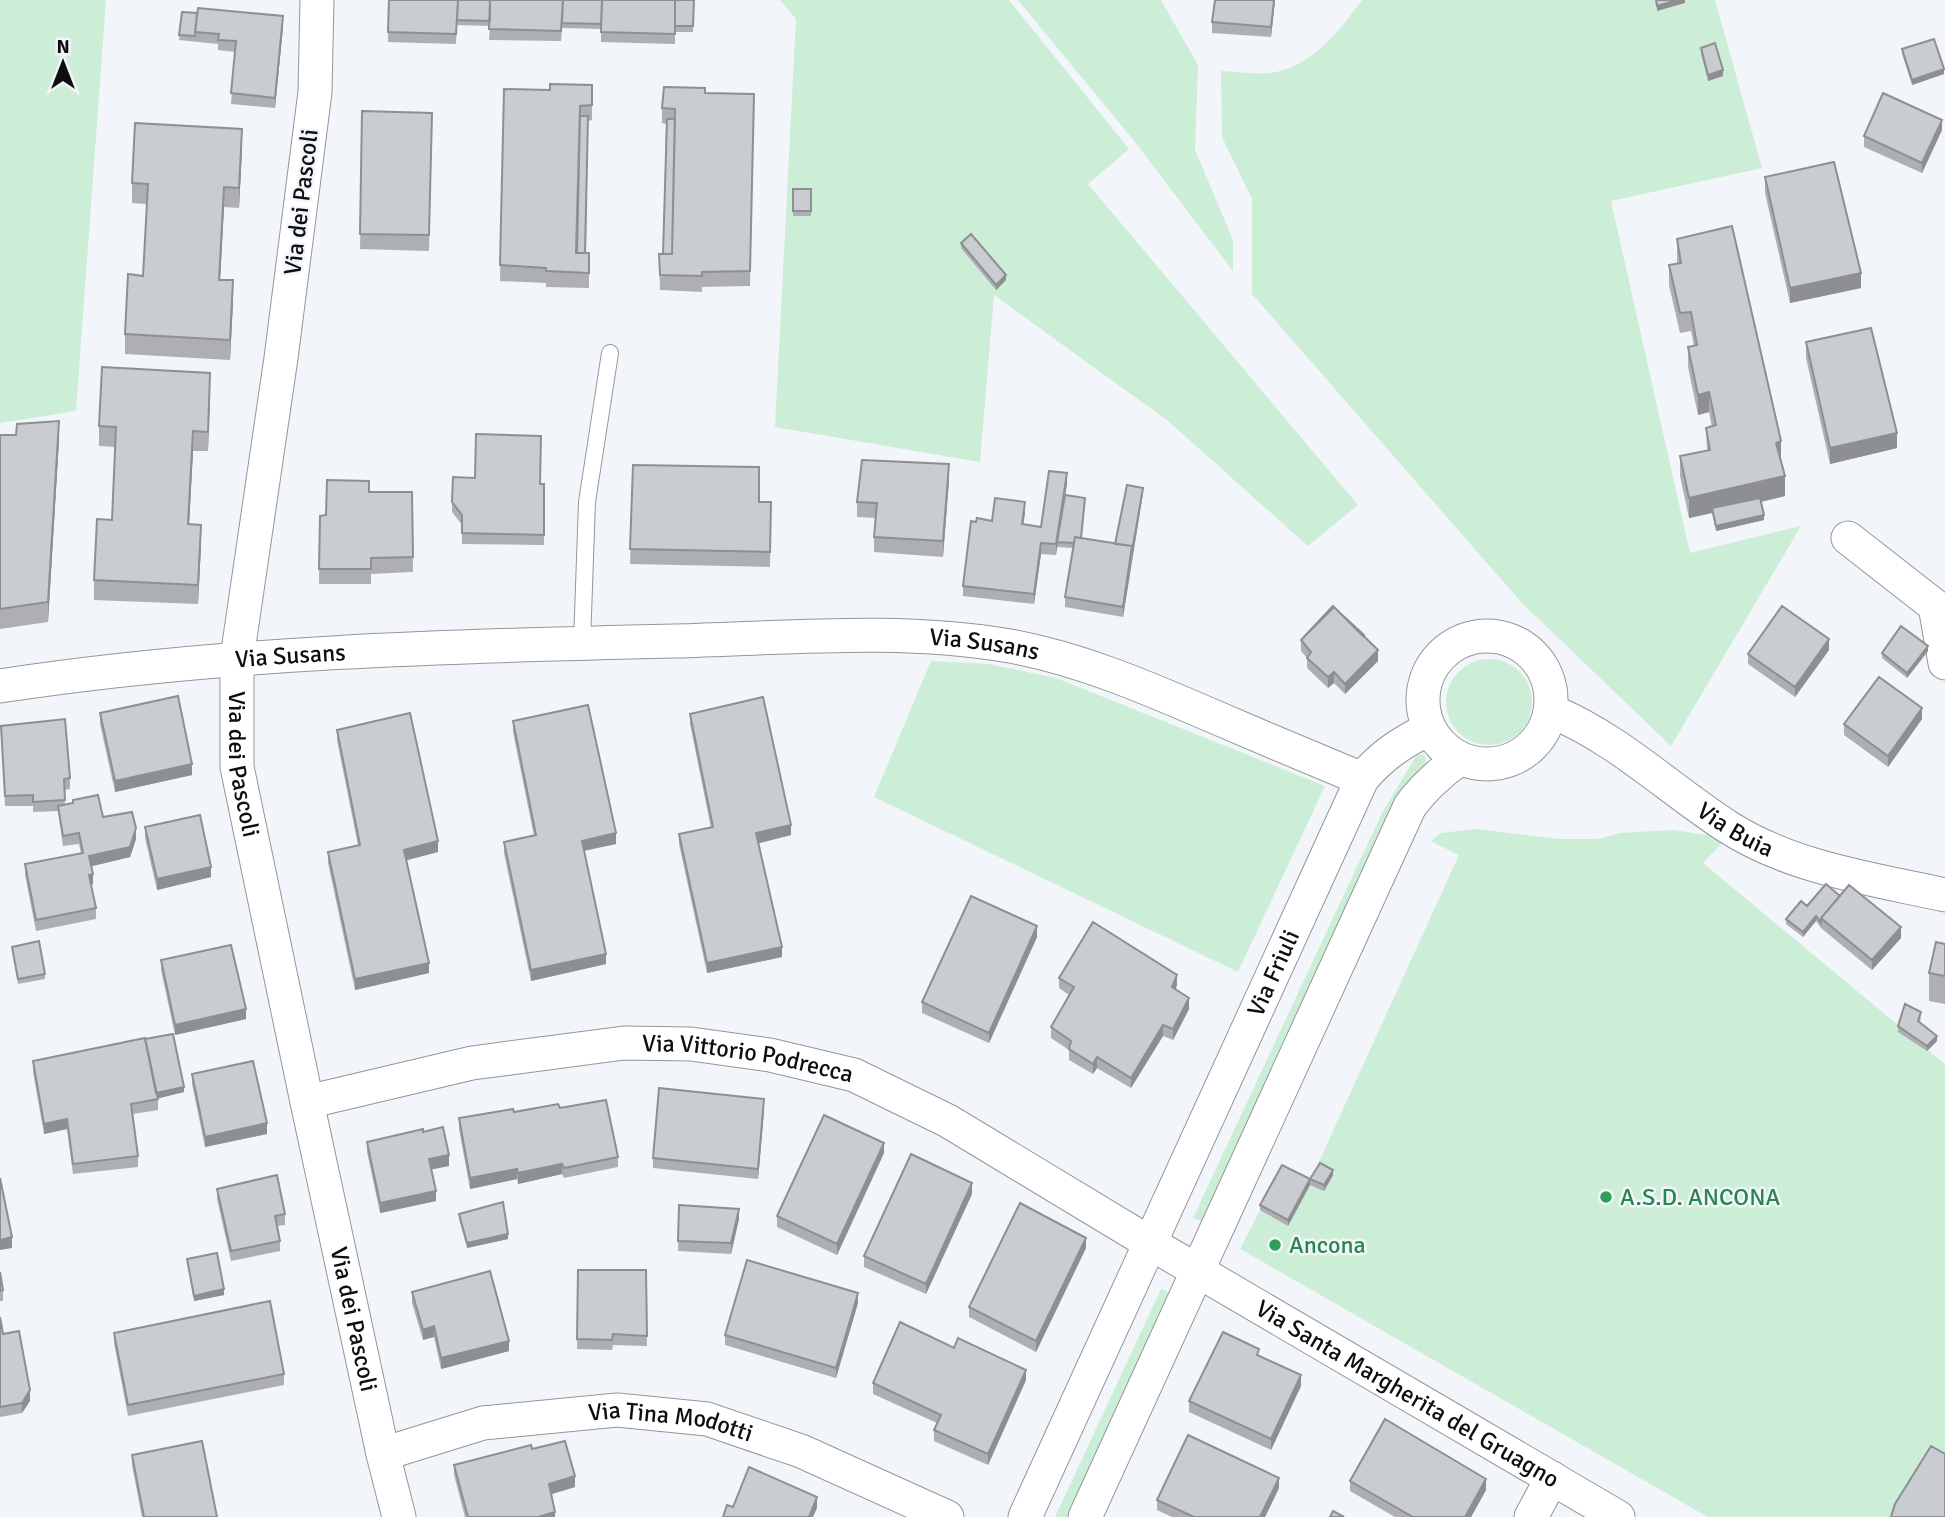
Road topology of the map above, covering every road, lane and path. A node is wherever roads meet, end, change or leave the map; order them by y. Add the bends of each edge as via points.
1 (317, 0) edge
2 (610, 353) dead end
3 (1848, 538) dead end
4 (582, 643) junction
5 (237, 658) junction
6 (1945, 663) edge
7 (0, 686) edge
8 (1550, 712) junction
9 (1429, 729) junction
10 (1460, 759) junction
11 (1362, 779) junction
12 (1945, 895) edge
13 (307, 1102) junction
14 (1150, 1243) junction
15 (1198, 1270) junction
16 (383, 1454) junction
17 (1552, 1478) junction
18 (399, 1517) edge
19 (947, 1517) edge
20 (1025, 1517) edge
21 (1085, 1517) edge
22 (1531, 1517) edge
23 (1618, 1517) edge

1 - 5 street, Via dei Pascoli via 315,92
2 - 4 lane via 587,502
3 - 6 street via 1935,606
4 - 5 street, Via Susans
4 - 11 street, Via Susans via 874,636 1009,646 1128,680
5 - 7 street, Via Susans
5 - 13 street, Via dei Pascoli via 237,766
8 - 9 street via 1551,691 1534,655 1517,643 1478,636 1441,654 1430,670 1423,690
8 - 10 street via 1545,729 1520,756 1481,765
8 - 12 street, Via Buia via 1593,731 1729,828 1775,852 1835,871
9 - 10 street
9 - 11 street, Via Friuli via 1394,748
10 - 15 street via 1410,806
11 - 14 street, Via Friuli
13 - 14 street, Via Vittorio Podrecca via 472,1063 624,1043 691,1044 770,1055 854,1075 948,1121
13 - 16 street, Via dei Pascoli
14 - 15 street
14 - 20 street, Via Friuli
15 - 17 street, Via Santa Margherita del Gruagno
15 - 21 street
16 - 18 street, Via dei Pascoli
16 - 19 street, Via Tina Modotti via 484,1423 617,1410 708,1419 801,1451
17 - 22 street
17 - 23 street, Via Santa Margherita del Gruagno

